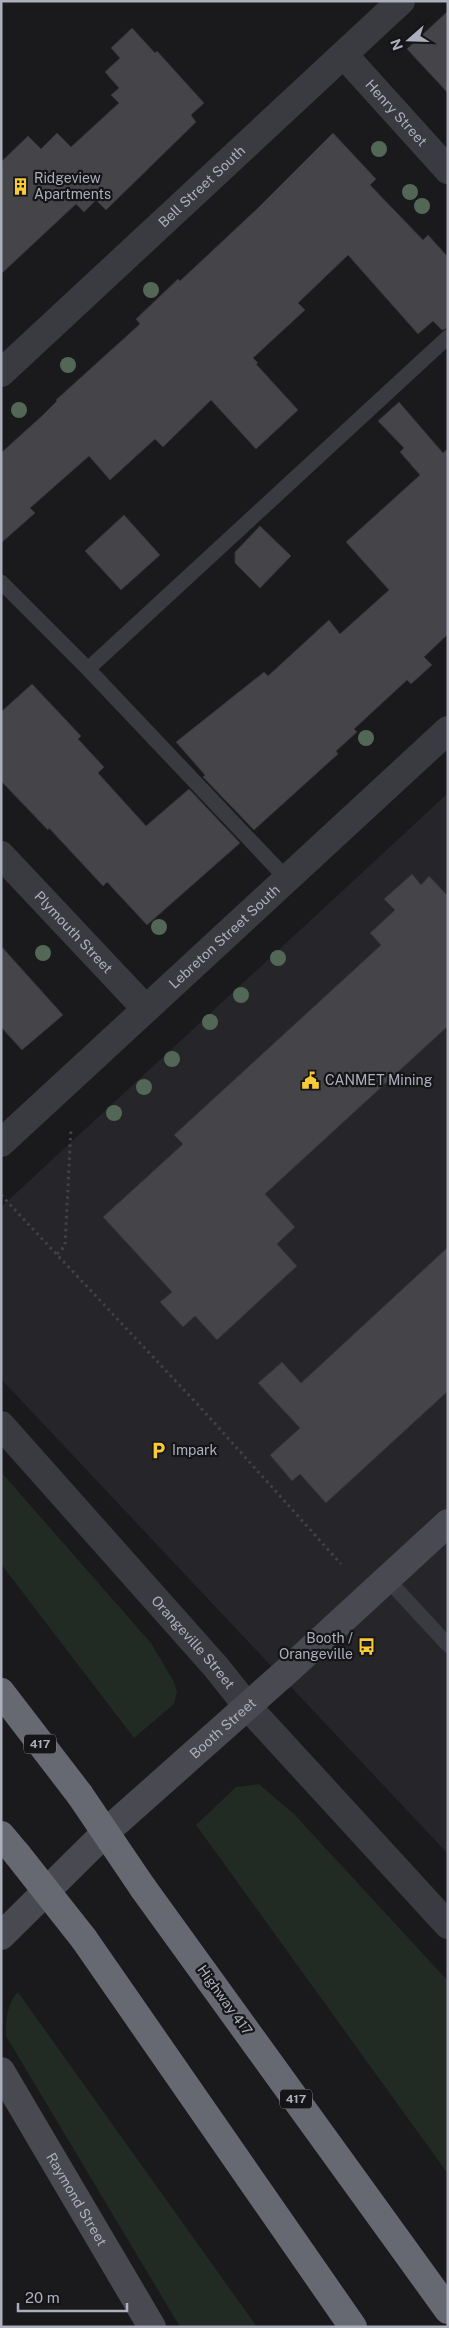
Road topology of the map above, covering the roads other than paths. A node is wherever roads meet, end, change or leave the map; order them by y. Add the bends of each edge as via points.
1 (401, 1) edge
2 (344, 55) junction
3 (448, 170) edge
4 (448, 337) edge
5 (1, 373) edge
6 (1, 582) edge
7 (88, 669) junction
8 (445, 738) edge
9 (1, 855) edge
10 (286, 878) junction
11 (146, 1009) junction
12 (1, 1143) edge
13 (1, 1425) edge
14 (448, 1523) edge
15 (387, 1579) junction
16 (448, 1645) edge
17 (1, 1692) edge
18 (248, 1706) junction
19 (9, 1844) edge
20 (448, 1925) edge
21 (1, 1936) edge
22 (1, 2071) edge
23 (448, 2310) edge
24 (152, 2327) edge
25 (353, 2327) edge

1 - 2 street, Bell Street South
2 - 3 street, Henry Street
2 - 5 street, Bell Street South
4 - 7 lane
6 - 7 lane
7 - 10 lane
8 - 10 street, Lebreton Street South
9 - 11 street, Plymouth Street
10 - 11 street, Lebreton Street South
11 - 12 street, Lebreton Street South
13 - 18 street, Orangeville Street
14 - 15 main road, Booth Street
15 - 16 lane
15 - 18 main road, Booth Street
17 - 23 highway, Highway 417 / 417, bridge via 80,1796
18 - 20 street, Orangeville Street
18 - 21 main road, Booth Street via 107,1831
19 - 25 highway, bridge via 84,1939
22 - 24 main road, Raymond Street

